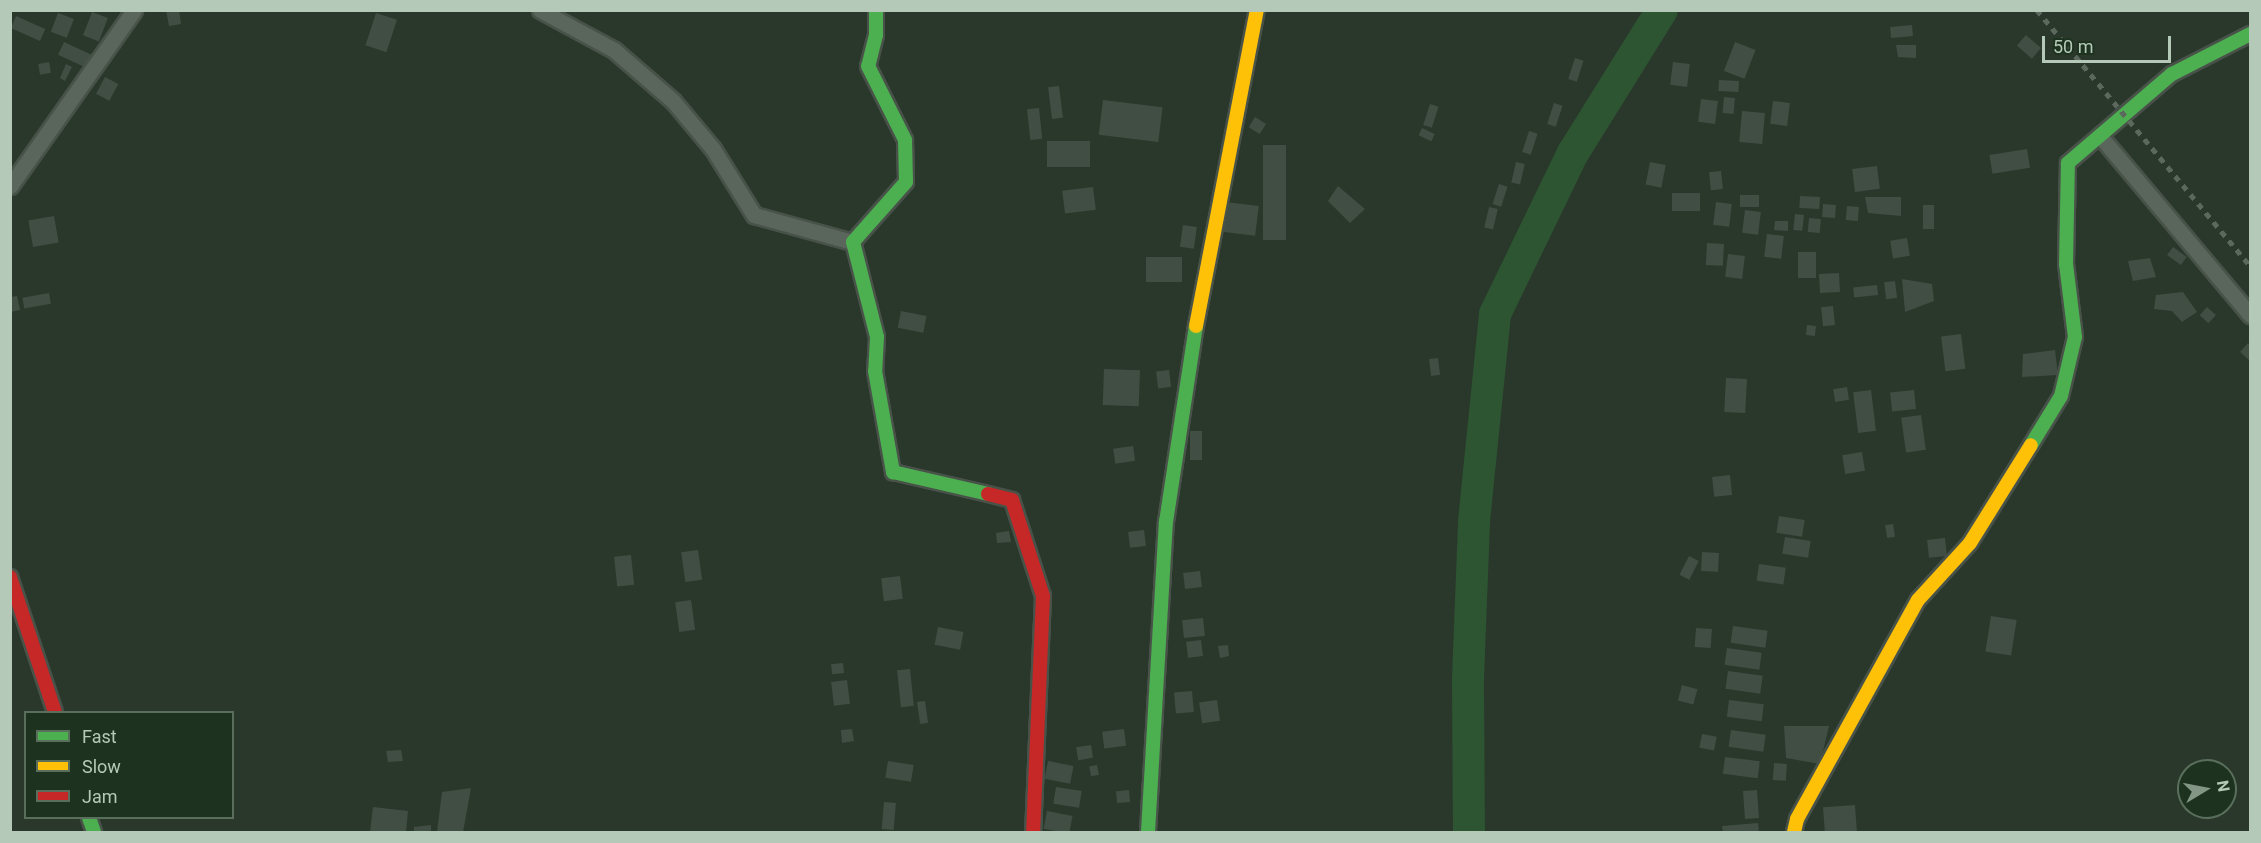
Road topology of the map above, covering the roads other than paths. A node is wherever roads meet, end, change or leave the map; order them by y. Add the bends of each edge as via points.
1 (134, 10) edge
2 (540, 10) edge
3 (876, 10) edge
4 (1257, 10) edge
5 (2250, 34) edge
6 (2100, 136) junction
7 (10, 186) edge
8 (852, 242) junction
9 (2250, 315) edge
10 (10, 578) edge
11 (55, 711) edge
12 (1033, 832) edge
13 (1148, 832) edge
14 (1794, 832) edge

1 - 7 street
2 - 8 street via 614,50 673,101 713,149 754,216
3 - 8 main road via 876,35 867,66 905,140 906,182
4 - 13 main road via 1200,298 1166,522
5 - 6 main road via 2172,74
6 - 9 street
6 - 14 main road via 2068,164 2066,264 2075,337 2061,396 1970,543 1918,600 1797,819
8 - 12 main road via 877,337 875,371 893,472 1012,500 1043,596
10 - 11 main road

